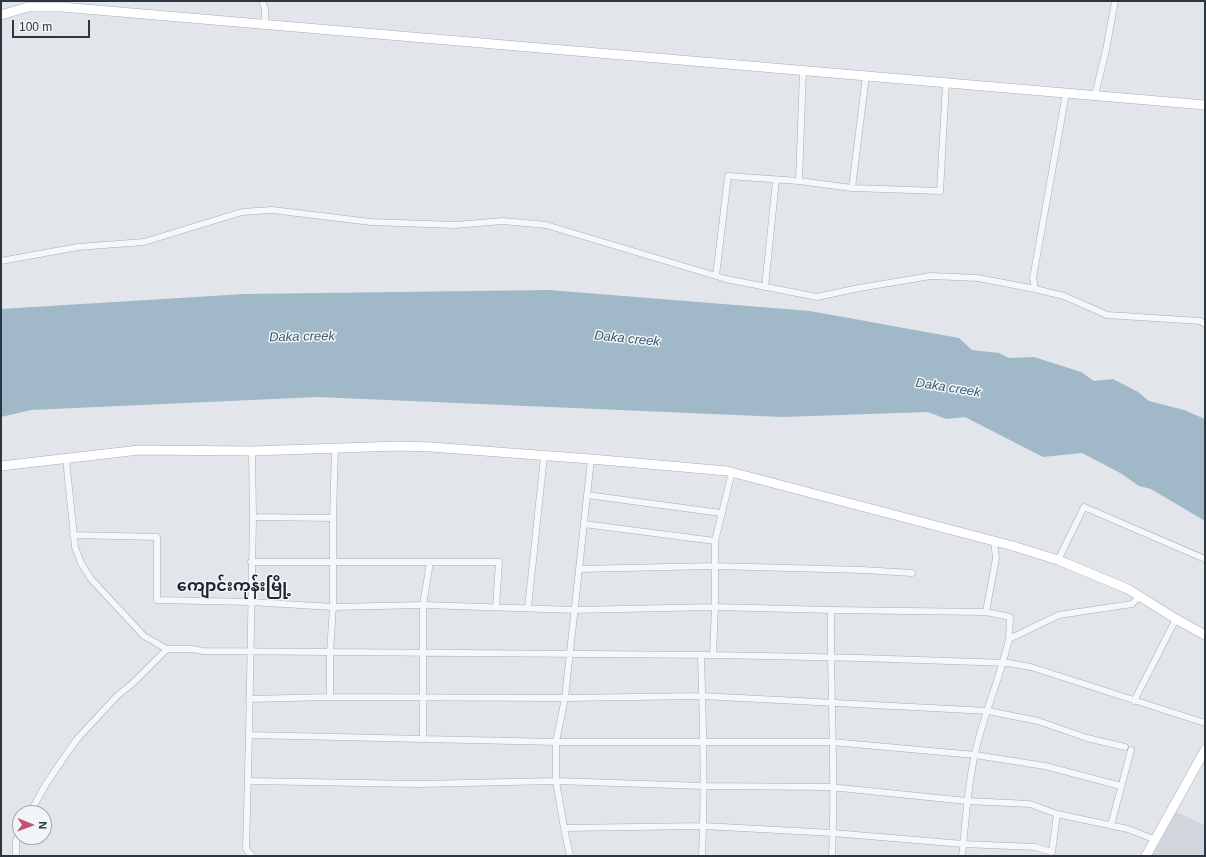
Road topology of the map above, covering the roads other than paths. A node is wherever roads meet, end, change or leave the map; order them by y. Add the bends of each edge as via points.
1 (262, 1) edge
2 (1115, 1) edge
3 (1, 15) edge
4 (265, 25) junction
5 (803, 70) junction
6 (866, 76) junction
7 (946, 83) junction
8 (1066, 93) junction
9 (1095, 95) junction
10 (1205, 105) edge
11 (776, 180) junction
12 (799, 182) junction
13 (852, 188) junction
14 (1, 261) edge
15 (716, 276) junction
16 (765, 287) junction
17 (1035, 288) junction
18 (1205, 324) edge
19 (335, 448) junction
20 (252, 451) junction
21 (544, 456) junction
22 (591, 459) junction
23 (66, 460) junction
24 (1, 466) edge
25 (732, 472) junction
26 (587, 495) junction
27 (721, 513) junction
28 (253, 517) junction
29 (333, 518) junction
30 (584, 524) junction
31 (74, 535) junction
32 (715, 541) junction
33 (994, 541) junction
34 (1205, 559) edge
35 (1058, 560) junction
36 (333, 561) junction
37 (251, 562) junction
38 (430, 562) junction
39 (714, 566) junction
40 (579, 569) junction
41 (912, 573) dead end
42 (1140, 596) junction
43 (250, 602) junction
44 (423, 605) junction
45 (333, 607) junction
46 (496, 607) junction
47 (715, 607) junction
48 (528, 608) junction
49 (575, 610) junction
50 (831, 610) junction
51 (986, 612) junction
52 (1176, 618) junction
53 (1205, 635) edge
54 (1009, 639) junction
55 (167, 649) junction
56 (250, 651) junction
57 (330, 652) junction
58 (424, 652) junction
59 (570, 654) junction
60 (701, 655) junction
61 (713, 655) junction
62 (830, 657) junction
63 (1004, 663) junction
64 (702, 696) junction
65 (330, 697) junction
66 (424, 697) junction
67 (565, 698) junction
68 (250, 699) junction
69 (1134, 700) junction
70 (831, 703) junction
71 (988, 711) junction
72 (1205, 723) edge
73 (249, 736) junction
74 (423, 739) junction
75 (704, 741) junction
76 (556, 742) junction
77 (832, 742) junction
78 (1205, 750) edge
79 (975, 755) junction
80 (248, 781) junction
81 (556, 781) junction
82 (704, 786) junction
83 (1121, 786) junction
84 (834, 788) junction
85 (967, 801) junction
86 (34, 805) edge
87 (1057, 814) junction
88 (1111, 825) junction
89 (704, 826) junction
90 (564, 828) junction
91 (833, 833) junction
92 (1156, 840) junction
93 (963, 844) junction
94 (16, 845) edge
95 (16, 856) edge
96 (252, 856) edge
97 (570, 856) edge
98 (702, 856) edge
99 (832, 856) edge
100 (962, 856) edge
101 (1146, 856) edge

1 - 4 street via 266,9
2 - 9 street
3 - 4 street via 28,7 62,7
4 - 5 street
5 - 6 street
5 - 12 street
6 - 7 street
6 - 13 street
7 - 8 street
7 - 13 street via 940,191
8 - 9 street
8 - 17 street via 1033,278
9 - 10 street
11 - 12 street
11 - 15 street via 728,176
11 - 16 street
12 - 13 street
14 - 15 street via 78,247 144,242 242,212 272,210 371,222 455,225 503,221 546,225
15 - 16 street
16 - 17 street via 817,297 931,276 978,278
17 - 18 street via 1064,296 1107,315 1200,321
19 - 20 street
19 - 21 street via 431,447
19 - 29 street
20 - 23 street via 140,450
20 - 28 street
21 - 22 street
21 - 48 street
22 - 25 street
22 - 26 street
23 - 24 street
23 - 31 street
25 - 27 street
25 - 33 street
26 - 27 street
26 - 30 street
27 - 32 street
28 - 29 street
28 - 37 street
29 - 36 street
30 - 32 street
30 - 40 street
31 - 43 street via 157,537 157,600
31 - 55 street via 81,563 91,579 144,636
32 - 39 street
33 - 35 street
33 - 51 street via 996,558
34 - 35 street via 1084,507
35 - 42 street
36 - 37 street
36 - 38 street
36 - 45 street
37 - 43 street
38 - 44 street
38 - 46 street via 499,562
39 - 40 street
39 - 41 street
39 - 47 street
40 - 49 street
42 - 52 street
42 - 54 street via 1132,604 1059,615
43 - 45 street
43 - 56 street
44 - 45 street
44 - 46 street
44 - 58 street
45 - 57 street
46 - 48 street
47 - 49 street
47 - 50 street
47 - 61 street
48 - 49 street
49 - 59 street
50 - 51 street
50 - 62 street
51 - 54 street via 1010,617
52 - 53 street
52 - 69 street
54 - 63 street
55 - 56 street
55 - 86 street via 117,696 78,738
56 - 57 street
56 - 68 street
57 - 58 street
57 - 65 street
58 - 59 street
58 - 66 street
59 - 60 street
59 - 67 street
60 - 61 street
60 - 64 street
61 - 62 street
62 - 63 street
62 - 70 street
63 - 69 street via 1031,667
63 - 71 street
64 - 67 street
64 - 70 street
64 - 75 street
65 - 66 street
65 - 68 street
66 - 67 street
66 - 74 street
67 - 76 street
68 - 73 street
69 - 72 street
70 - 71 street
70 - 77 street
71 - 79 street
71 - 83 street via 1038,721 1087,738 1128,748
73 - 74 street
73 - 80 street
74 - 76 street
75 - 76 street
75 - 77 street
75 - 82 street
76 - 81 street
77 - 79 street
77 - 84 street
78 - 92 street
79 - 83 street via 1045,766
79 - 85 street
80 - 81 street via 419,784
80 - 96 street via 246,849
81 - 82 street
81 - 90 street
82 - 84 street
82 - 89 street
83 - 88 street
84 - 85 street
84 - 91 street
85 - 87 street via 1030,804
85 - 93 street
87 - 88 street
87 - 93 street via 1052,852 1035,847
88 - 92 street
89 - 90 street
89 - 91 street
89 - 98 street
90 - 97 street
91 - 93 street
91 - 99 street
92 - 101 street
93 - 100 street
94 - 95 street

